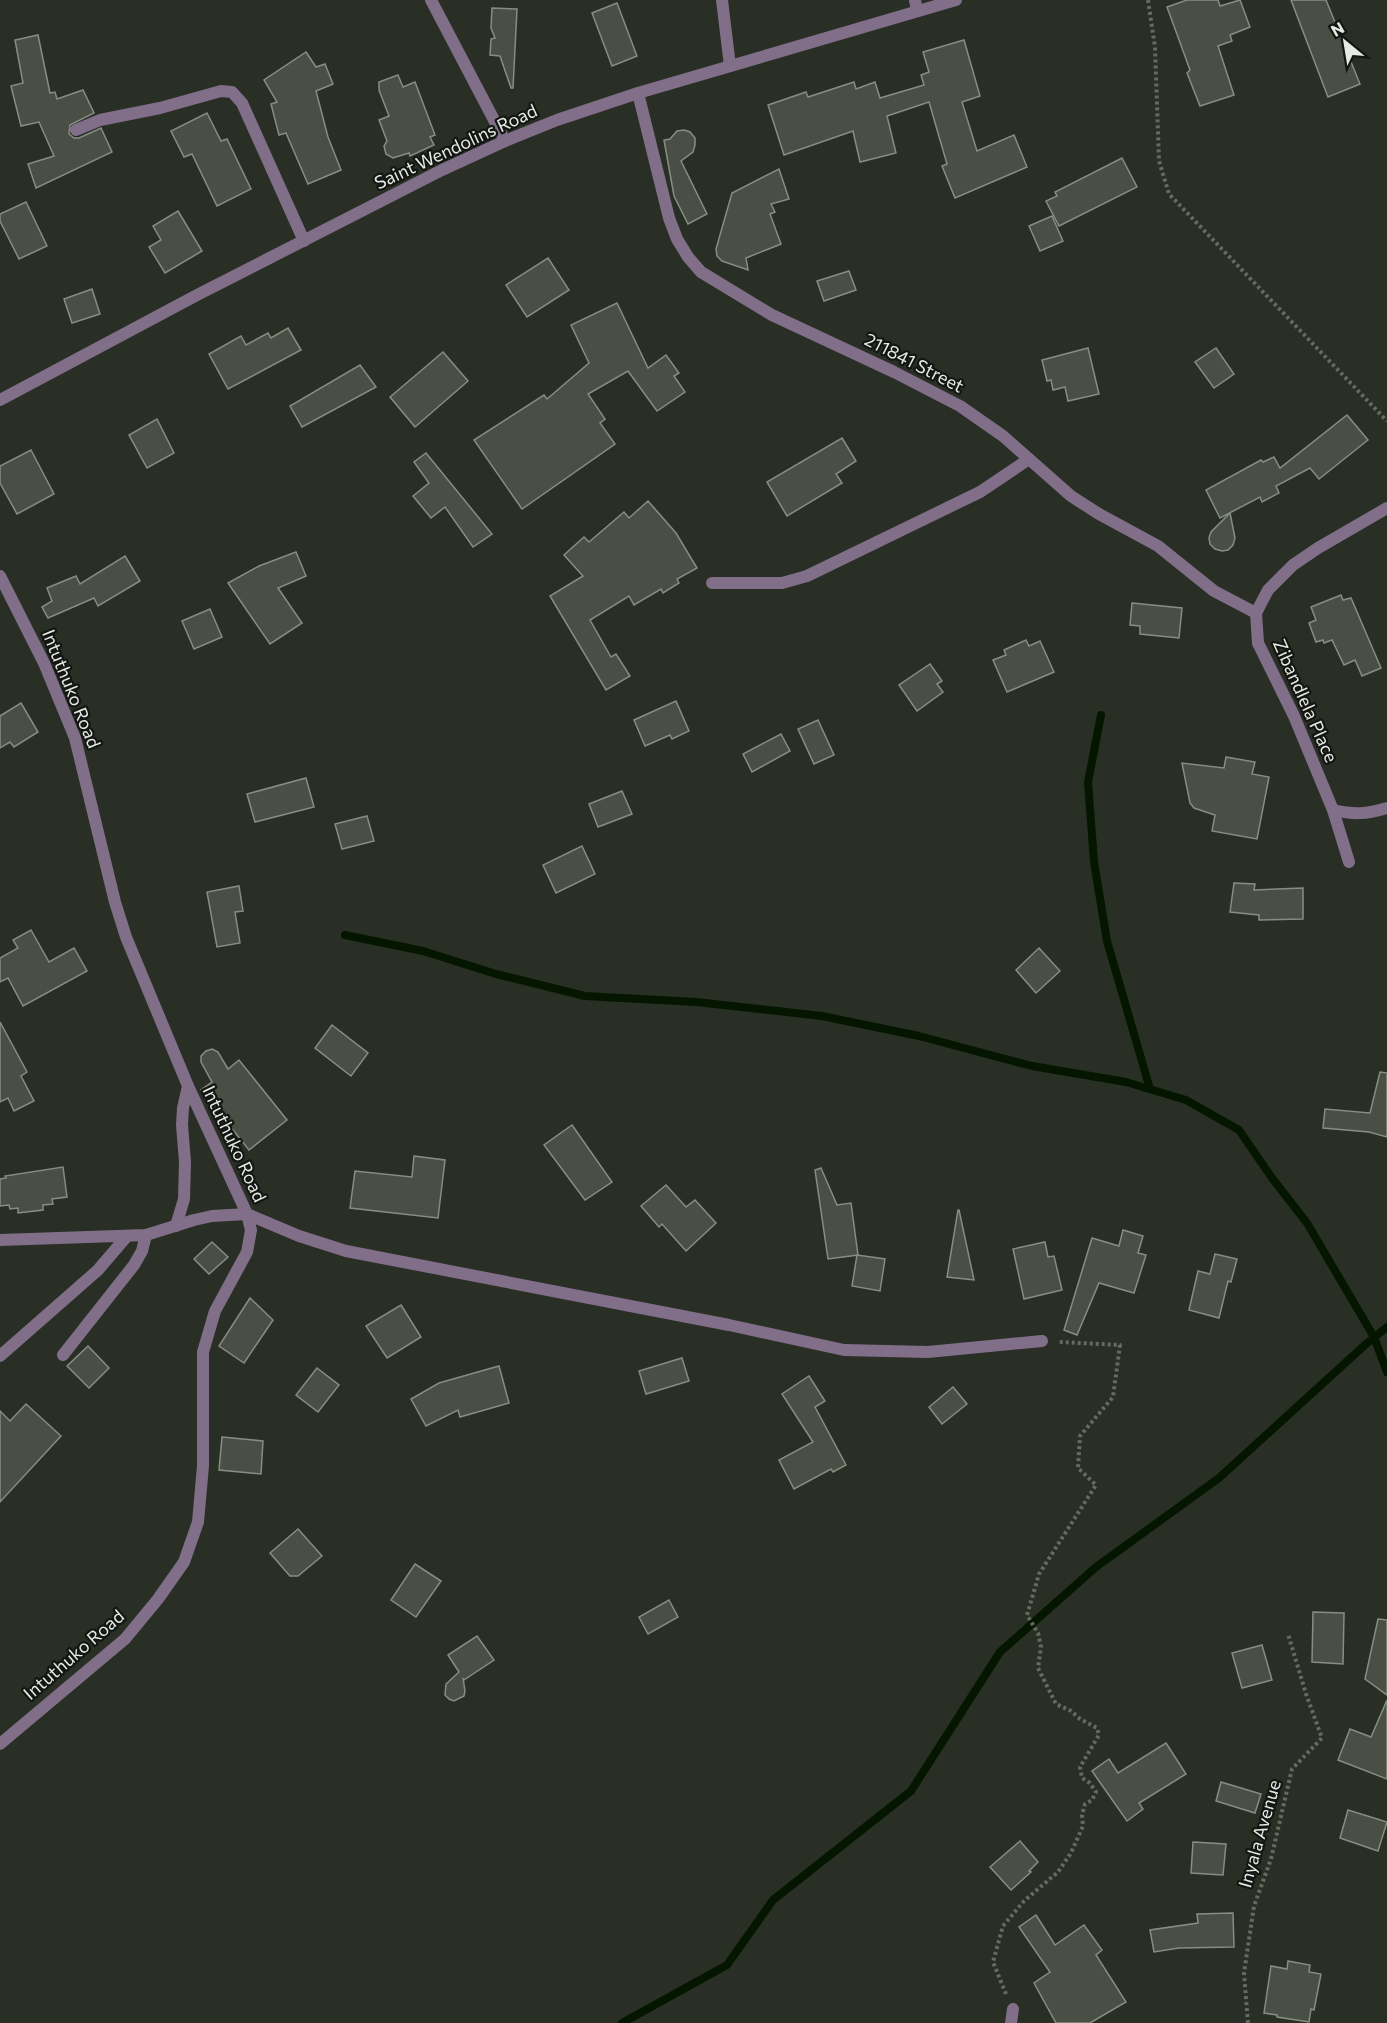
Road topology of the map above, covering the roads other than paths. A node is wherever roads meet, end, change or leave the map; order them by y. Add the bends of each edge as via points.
1 (431, 0) edge
2 (722, 0) edge
3 (956, 0) edge
4 (916, 5) edge
5 (730, 66) junction
6 (638, 93) junction
7 (76, 130) dead end
8 (505, 141) junction
9 (304, 241) junction
10 (0, 400) edge
11 (1029, 459) junction
12 (1387, 508) edge
13 (0, 576) edge
14 (712, 584) dead end
15 (1256, 613) junction
16 (1387, 808) edge
17 (1333, 810) junction
18 (1349, 862) dead end
19 (188, 1086) junction
20 (247, 1214) junction
21 (176, 1226) junction
22 (146, 1235) junction
23 (127, 1236) junction
24 (0, 1240) edge
25 (1042, 1341) road end
26 (63, 1354) dead end
27 (0, 1356) edge
28 (0, 1744) edge
29 (1013, 2009) road end
30 (1011, 2023) edge

1 - 8 street
2 - 5 street
3 - 4 street, Saint Wendolins Road
4 - 5 street, Saint Wendolins Road
5 - 6 street, Saint Wendolins Road
6 - 8 street, Saint Wendolins Road
6 - 11 street, 211841 Street via 669,218 677,239 701,272 772,315 960,406
7 - 9 street via 110,118 221,91 232,92 242,103
8 - 9 street, Saint Wendolins Road
9 - 10 street, Saint Wendolins Road
11 - 14 street via 980,492 807,576 782,583
11 - 15 street, 211841 Street via 1071,496 1158,546 1214,591
12 - 15 street via 1293,565 1268,590
13 - 19 street, Intuthuko Road via 44,663 75,738 114,902
15 - 17 street, Zibandlela Place via 1258,643
16 - 17 street via 1354,814
17 - 18 street, Zibandlela Place
19 - 20 street, Intuthuko Road
19 - 21 street via 182,1125 184,1199
20 - 21 street via 213,1216
20 - 25 street via 346,1251 844,1350 928,1352
20 - 28 street, Intuthuko Road via 251,1230 248,1252 215,1311 203,1352 203,1466 198,1522 184,1563 125,1639
21 - 22 street
22 - 23 street
22 - 26 street via 134,1265
23 - 24 street
23 - 27 street via 98,1270
29 - 30 street

